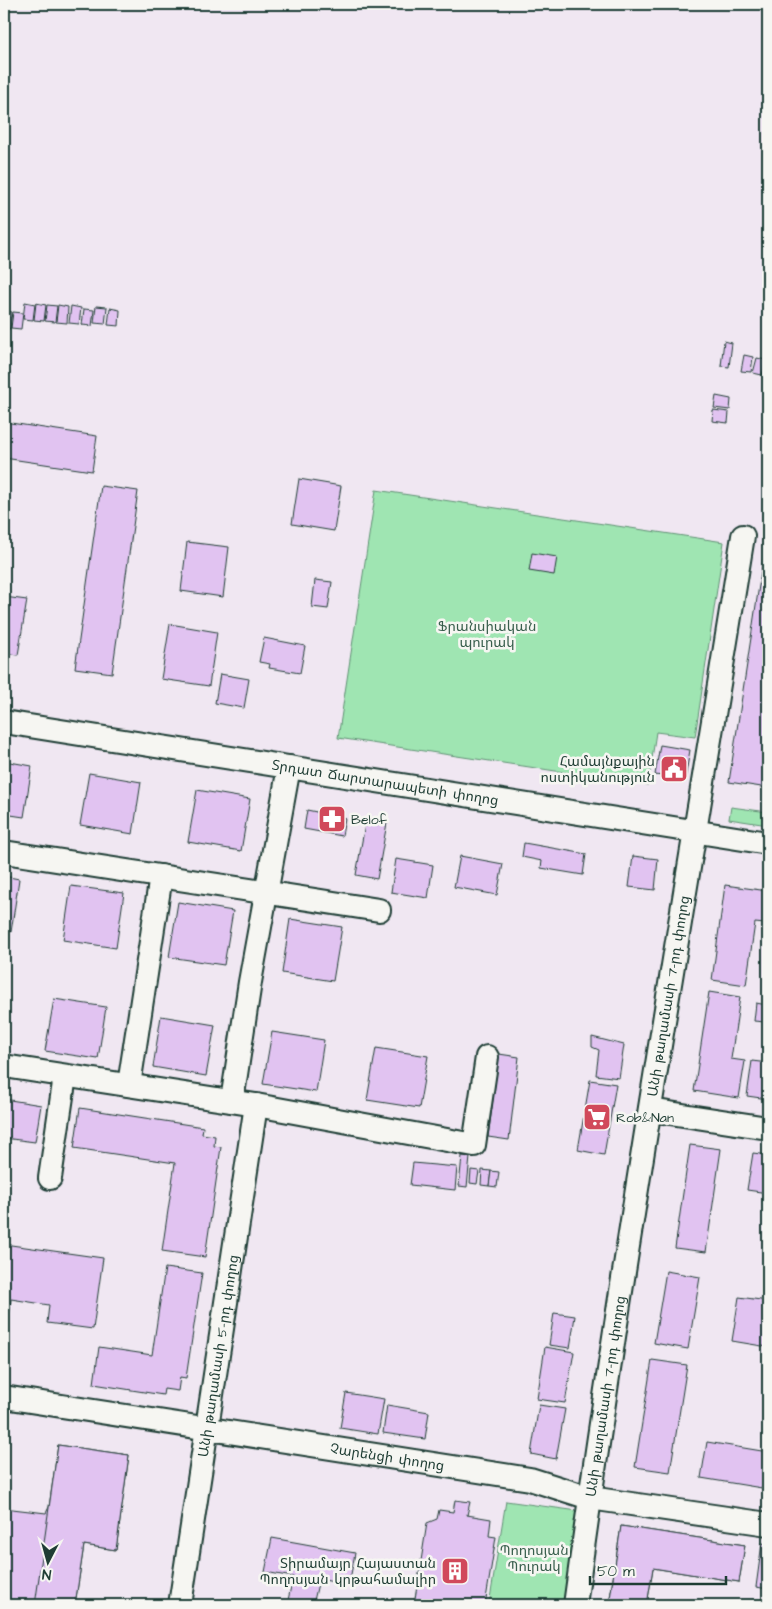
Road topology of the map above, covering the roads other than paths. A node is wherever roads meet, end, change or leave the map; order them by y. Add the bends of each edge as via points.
1 (743, 536) dead end
2 (4, 722) edge
3 (289, 767) junction
4 (696, 831) junction
5 (768, 843) edge
6 (4, 852) edge
7 (161, 876) junction
8 (268, 893) junction
9 (378, 910) dead end
10 (487, 1057) dead end
11 (4, 1066) edge
12 (65, 1076) junction
13 (129, 1085) junction
14 (232, 1101) junction
15 (256, 1105) junction
16 (650, 1110) junction
17 (768, 1128) edge
18 (50, 1178) dead end
19 (4, 1397) edge
20 (207, 1429) junction
21 (590, 1498) junction
22 (768, 1524) edge
23 (180, 1605) edge
24 (575, 1605) edge

1 - 4 street, Անի թաղամասի 7-րդ փողոց
2 - 3 street, Տրդատ Ճարտարապետի փողոց
3 - 4 street, Տրդատ Ճարտարապետի փողոց
3 - 8 street
4 - 5 street, Տրդատ Ճարտարապետի փողոց
4 - 16 street, Անի թաղամասի 7-րդ փողոց
6 - 7 street
7 - 8 street
7 - 13 street
8 - 9 street
8 - 14 street via 250,982
10 - 15 street via 474,1145
11 - 12 street
12 - 13 street
12 - 18 street
13 - 14 street
14 - 15 street
15 - 20 street, Անի թաղամասի 5-րդ փողոց
16 - 17 street
16 - 21 street, Անի թաղամասի 7-րդ փողոց
19 - 20 street, Չարենցի փողոց
20 - 21 street, Չարենցի փողոց via 530,1479
20 - 23 street, Անի թաղամասի 5-րդ փողոց
21 - 22 street, Չարենցի փողոց
21 - 24 street, Անի թաղամասի 7-րդ փողոց

